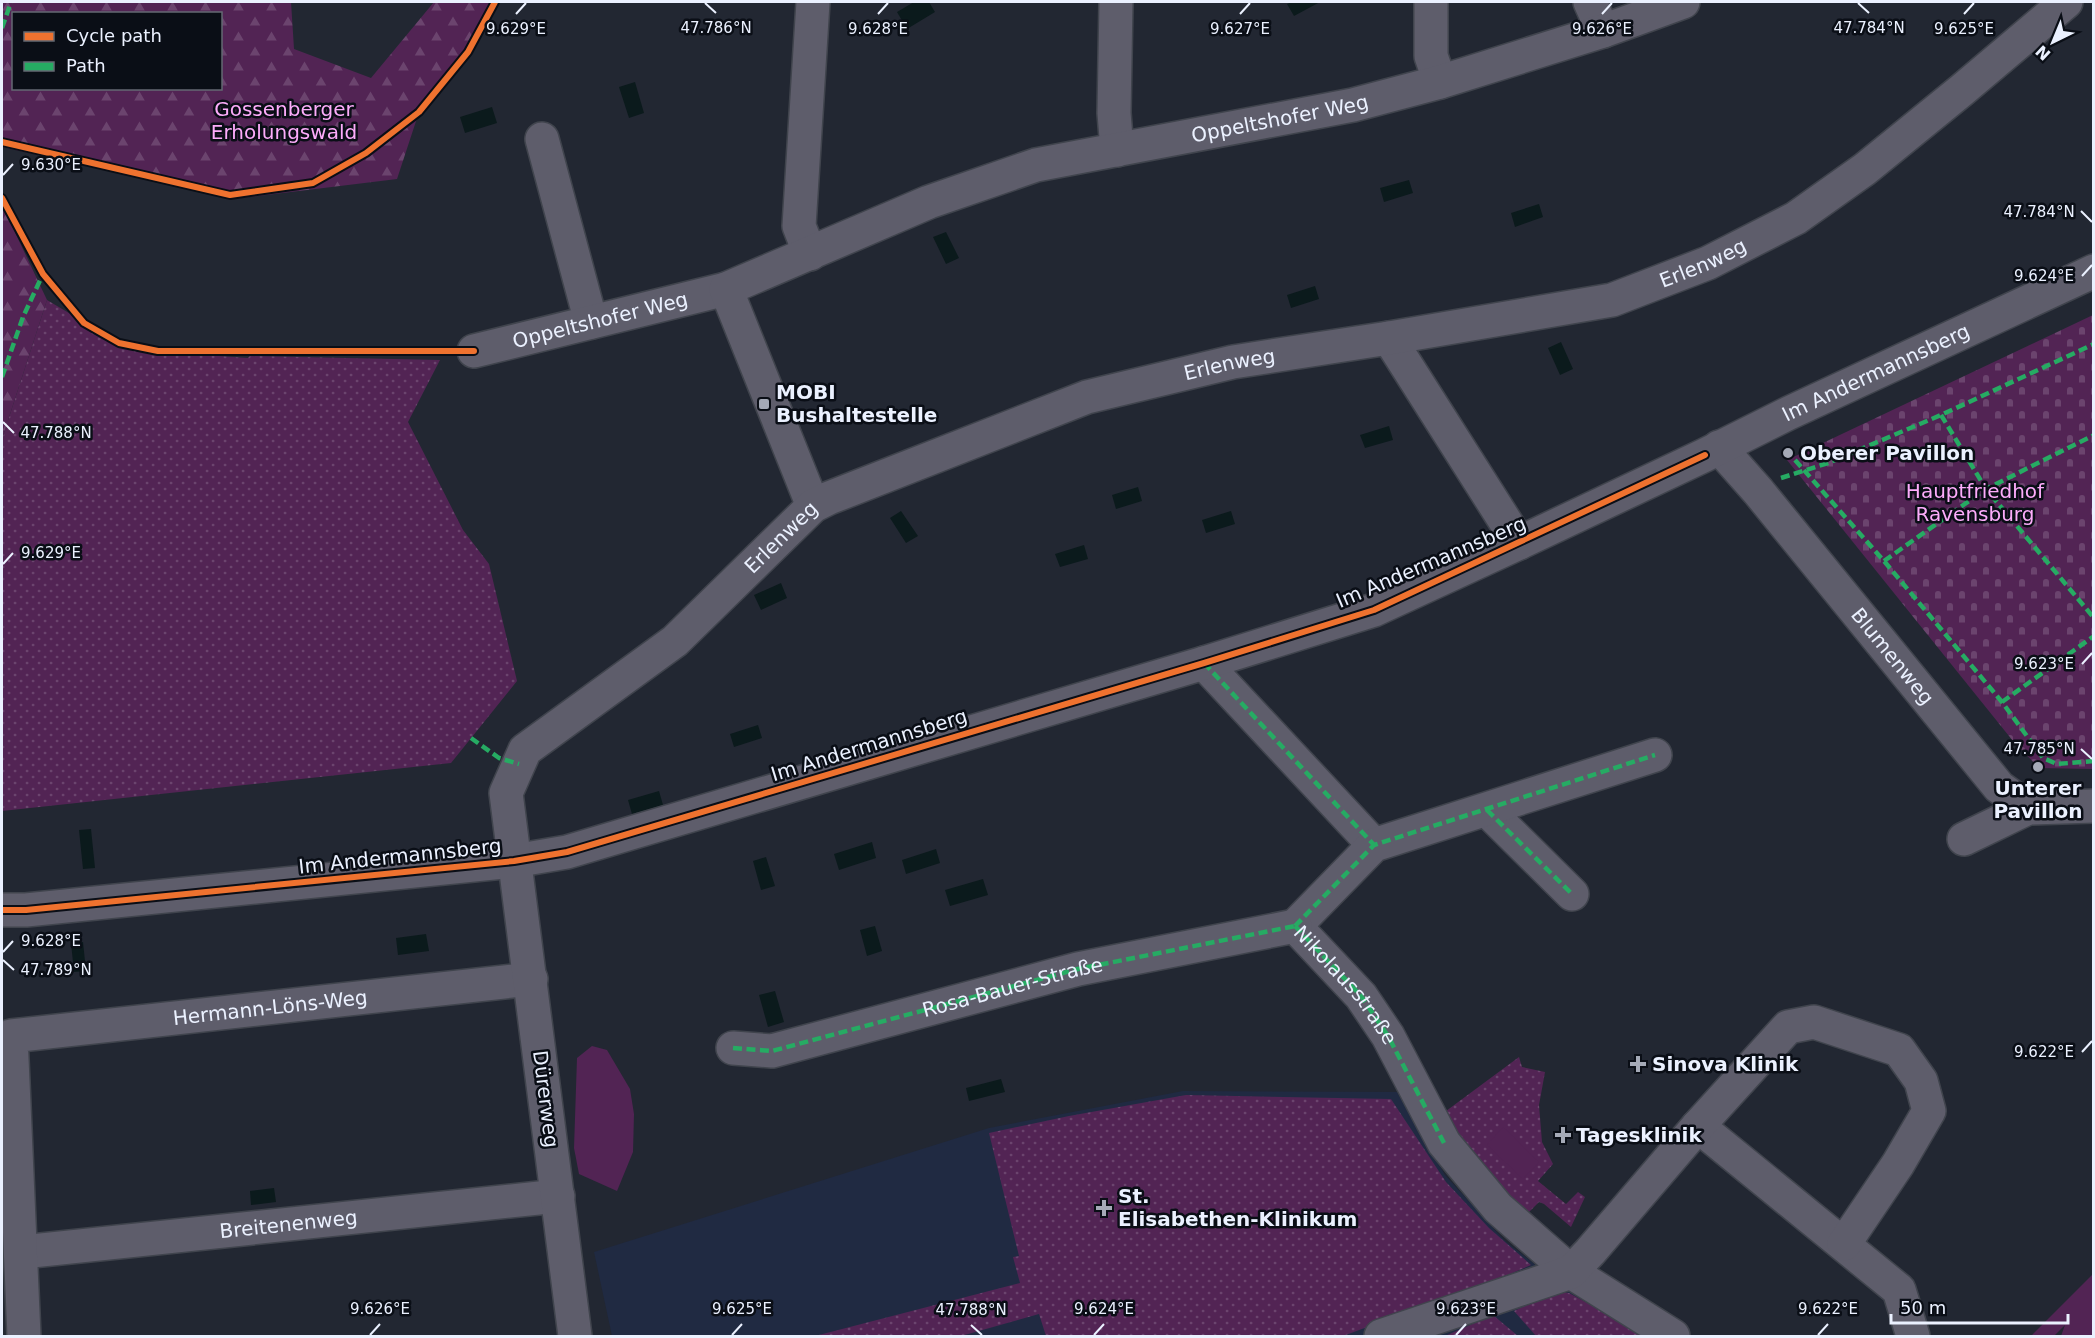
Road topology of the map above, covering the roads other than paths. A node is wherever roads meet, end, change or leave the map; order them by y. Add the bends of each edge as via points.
1 (813, 2) edge
2 (1116, 2) edge
3 (1431, 2) edge
4 (1590, 2) edge
5 (1683, 2) edge
6 (2066, 2) edge
7 (1604, 32) junction
8 (1440, 82) junction
9 (542, 139) dead end
10 (1117, 150) junction
11 (810, 254) junction
12 (2094, 271) edge
13 (726, 289) junction
14 (591, 322) junction
15 (1389, 338) junction
16 (474, 351) dead end
17 (1719, 447) junction
18 (813, 506) junction
19 (1519, 543) junction
20 (1203, 663) junction
21 (1655, 755) dead end
22 (2094, 806) edge
23 (2028, 808) junction
24 (1487, 810) junction
25 (1964, 839) dead end
26 (1374, 845) junction
27 (514, 861) junction
28 (1572, 894) dead end
29 (2, 910) edge
30 (1295, 926) junction
31 (531, 979) junction
32 (733, 1048) dead end
33 (1698, 1126) junction
34 (558, 1196) junction
35 (1844, 1244) junction
36 (22, 1252) junction
37 (1571, 1272) junction
38 (24, 1336) edge
39 (575, 1336) edge
40 (1381, 1336) edge
41 (1673, 1336) edge
42 (1913, 1336) edge

1 - 11 street via 799,226
2 - 10 street
3 - 8 street via 1431,57
4 - 7 street
5 - 7 street, Oppeltshofer Weg
6 - 15 street, Erlenweg via 1865,169 1796,218 1708,263 1612,300
7 - 8 street, Oppeltshofer Weg
8 - 10 street, Oppeltshofer Weg via 1353,105
9 - 14 street
10 - 11 street, Oppeltshofer Weg via 1036,165 929,202
11 - 13 street, Oppeltshofer Weg
12 - 17 street, Im Andermannsberg
13 - 14 street, Oppeltshofer Weg
13 - 18 street
14 - 16 street, Oppeltshofer Weg
15 - 18 street, Erlenweg via 1233,362 1087,397
15 - 19 street
17 - 19 street, Im Andermannsberg
17 - 23 street, Blumenweg via 1999,787
18 - 27 street, Erlenweg via 675,641 525,750 506,792
19 - 20 street, Im Andermannsberg via 1374,610
20 - 26 street
20 - 27 street, Im Andermannsberg via 567,852
21 - 24 street
22 - 23 street
23 - 25 street
24 - 26 street
24 - 28 street
26 - 30 street, Nikolausstraße
27 - 29 street, Im Andermannsberg
27 - 31 street, Dürerweg
30 - 32 street, Rosa-Bauer-Straße via 1078,969 772,1051
30 - 37 street, Nikolausstraße via 1360,996 1388,1036 1444,1143 1498,1208
31 - 34 street, Dürerweg
31 - 36 street, Hermann-Löns-Weg via 11,1036
33 - 35 street
33 - 35 street via 1788,1027 1814,1022 1899,1050 1921,1080 1929,1111
33 - 37 street
34 - 36 street, Breitenenweg
34 - 39 street, Dürerweg
35 - 42 street via 1899,1290
36 - 38 street
37 - 40 street
37 - 41 street, Nikolausstraße

